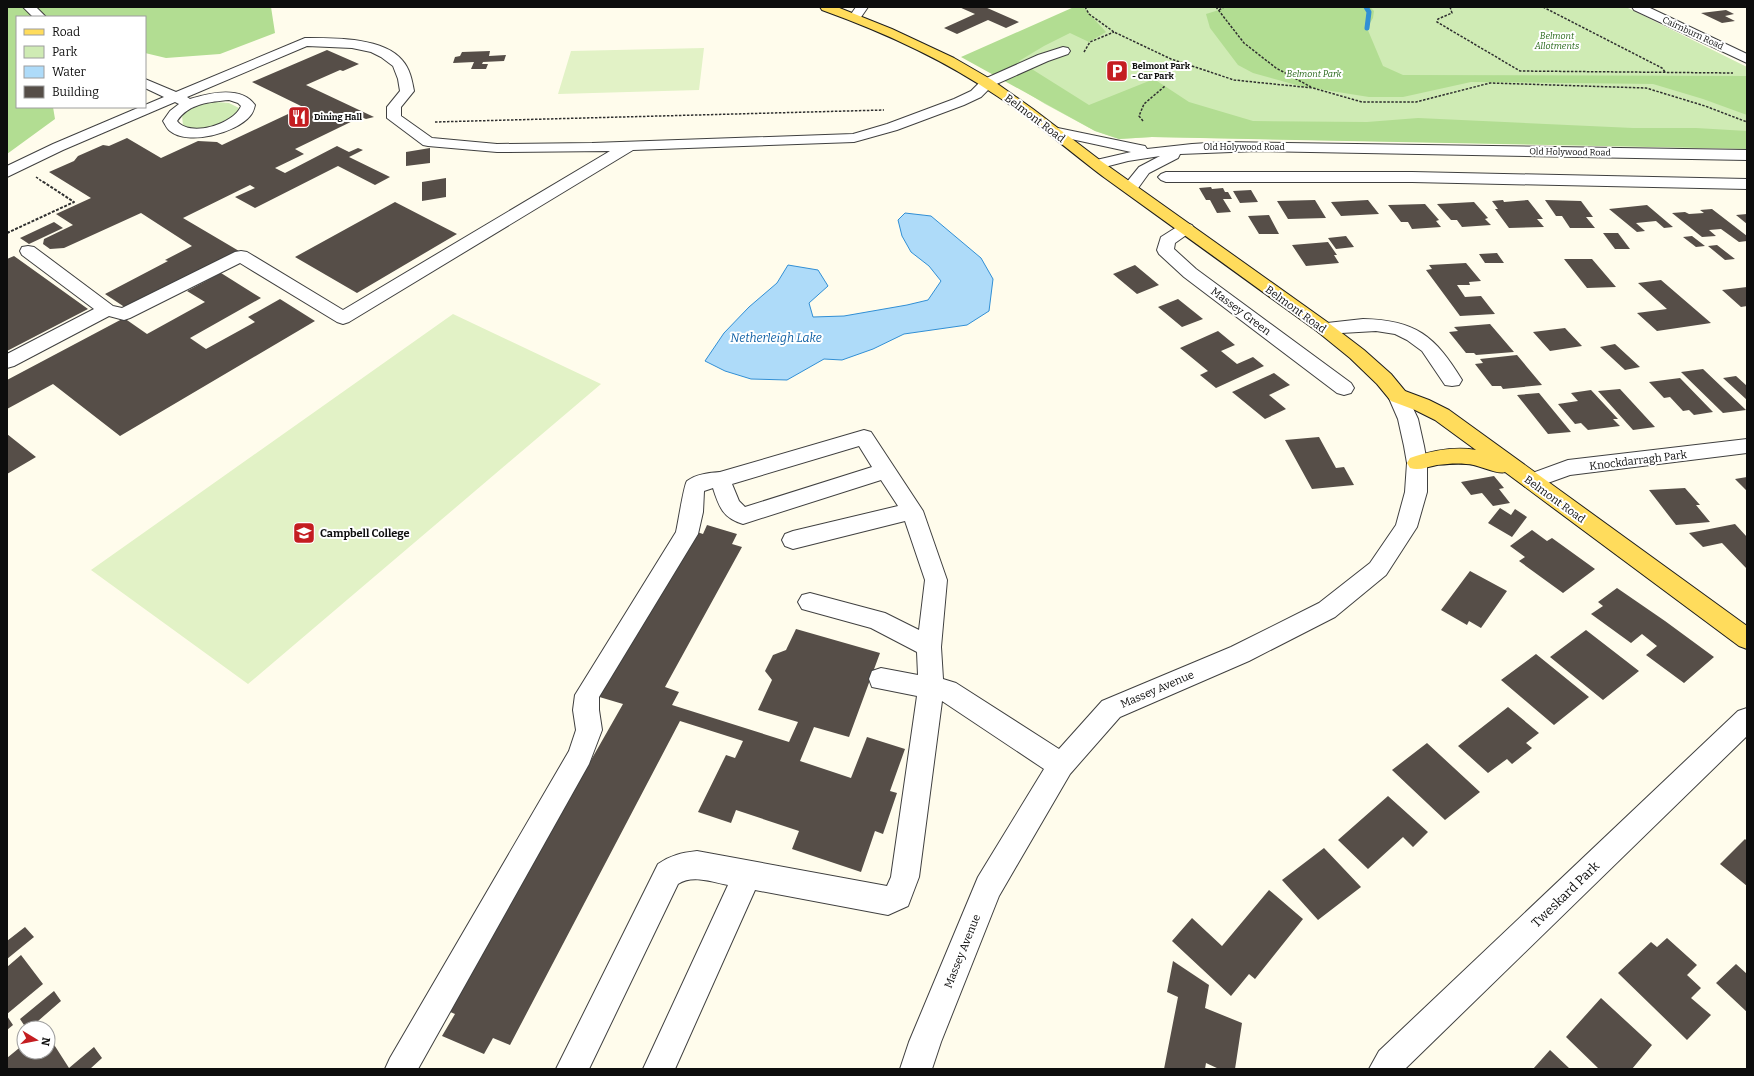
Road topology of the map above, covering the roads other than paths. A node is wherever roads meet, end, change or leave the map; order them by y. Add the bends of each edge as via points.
1 (30, 7) edge
2 (826, 7) edge
3 (1638, 7) edge
4 (858, 12) edge
5 (39, 16) edge
6 (1063, 51) dead end
7 (1747, 59) edge
8 (233, 72) junction
9 (146, 83) edge
10 (987, 83) junction
11 (230, 96) junction
12 (183, 100) junction
13 (1053, 131) junction
14 (630, 146) junction
15 (1184, 148) junction
16 (1394, 148) junction
17 (1151, 151) junction
18 (1747, 156) edge
19 (1097, 164) junction
20 (13, 169) edge
21 (1166, 177) dead end
22 (1412, 177) junction
23 (1747, 184) edge
24 (1130, 188) junction
25 (1186, 228) junction
26 (28, 251) dead end
27 (107, 310) junction
28 (1324, 328) junction
29 (7, 362) edge
30 (1452, 380) dead end
31 (1344, 388) dead end
32 (1398, 396) junction
33 (1747, 446) edge
34 (1417, 464) junction
35 (886, 470) junction
36 (720, 480) junction
37 (1531, 481) junction
38 (912, 511) junction
39 (793, 540) dead end
40 (810, 602) dead end
41 (1747, 639) edge
42 (929, 647) junction
43 (881, 680) dead end
44 (932, 688) junction
45 (1747, 719) edge
46 (1060, 765) junction
47 (748, 874) junction
48 (401, 1069) edge
49 (572, 1069) edge
50 (659, 1069) edge
51 (916, 1069) edge
52 (1385, 1069) edge

1 - 5 street
2 - 4 main road, Belmont Road
3 - 7 street, Cairnburn Road
4 - 10 main road, Belmont Road
6 - 10 street
8 - 11 street via 239,83
8 - 12 street
8 - 14 street via 305,42 338,42 378,49 396,60 405,78 407,91 394,107 394,118 428,142 497,148
9 - 12 street
10 - 13 main road, Belmont Road
10 - 14 street via 976,94 959,102 854,138
11 - 12 street
11 - 12 street via 243,100 248,105 248,110 236,122 212,131 187,133 171,126 172,115
12 - 20 street via 58,147
13 - 17 street
13 - 19 main road, Belmont Road
14 - 27 street via 343,318 241,256 124,314
15 - 16 street, Old Holywood Road
15 - 17 street, Old Holywood Road
15 - 24 street via 1144,170
16 - 18 street, Old Holywood Road
16 - 22 street
17 - 19 street, Old Holywood Road
19 - 24 main road, Belmont Road
21 - 22 street
22 - 23 street
24 - 25 main road, Belmont Road
25 - 28 main road, Belmont Road
25 - 31 street, Massey Green via 1167,241 1166,250 1190,272
26 - 27 street
27 - 29 street
28 - 30 street via 1368,325 1390,327 1412,335 1438,358
28 - 32 main road, Belmont Road via 1357,354
32 - 34 street, Massey Avenue via 1408,419
32 - 37 main road, Belmont Road via 1442,415
33 - 37 street, Knockdarragh Park via 1568,468
34 - 37 main road via 1435,457 1467,455 1496,464
34 - 46 street, Massey Avenue via 1416,492 1406,527 1378,569 1327,610 1240,654 1111,709
35 - 36 street via 864,437
35 - 36 street via 743,516 738,516 733,510
35 - 38 street
36 - 48 street via 706,481 694,487 687,534 587,695 589,730 580,756
37 - 41 main road, Belmont Road
38 - 39 street
38 - 42 street via 936,580
40 - 42 street via 877,620
42 - 44 street
43 - 44 street
44 - 46 street via 947,691
44 - 47 street via 905,877 898,896 888,901
45 - 52 street, Tweskard Park
46 - 51 street, Massey Avenue via 988,887
47 - 49 street via 697,865 678,867 668,874
47 - 50 street

